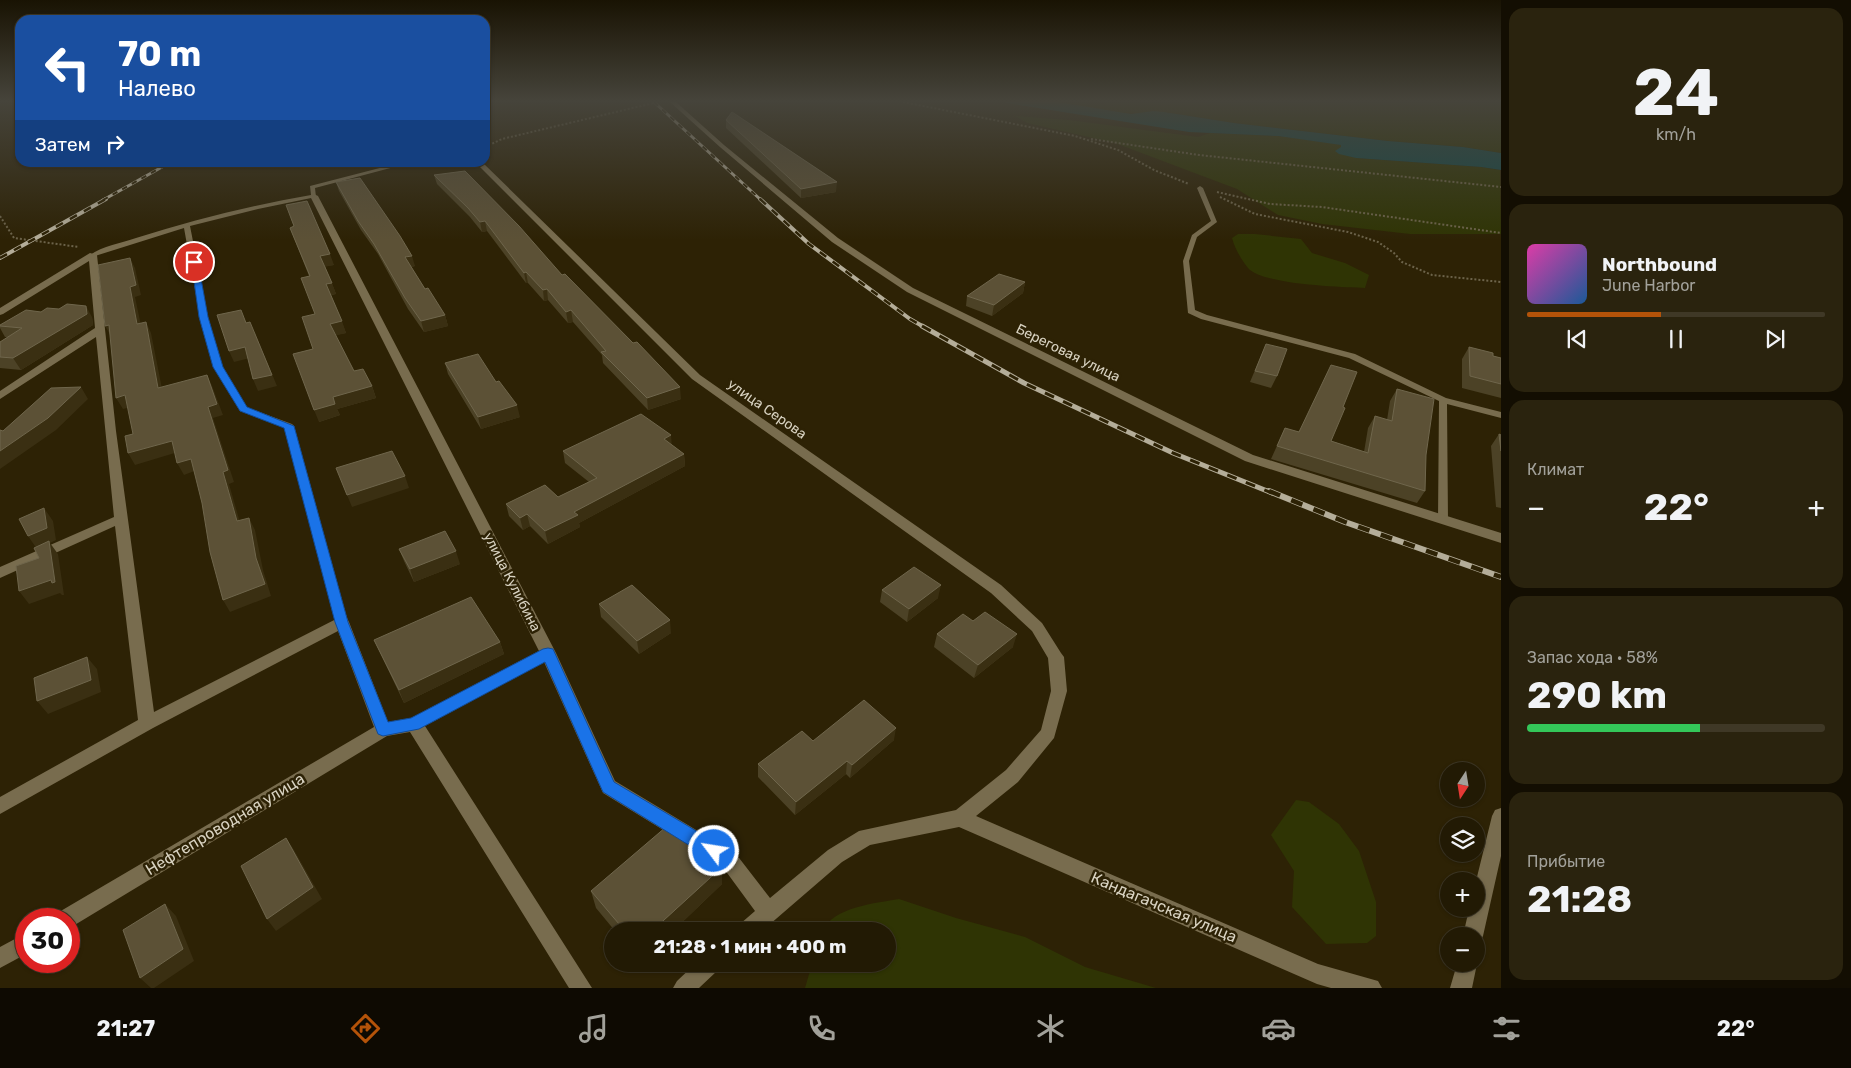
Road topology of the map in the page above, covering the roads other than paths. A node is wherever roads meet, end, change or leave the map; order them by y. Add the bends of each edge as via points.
1 (725, 148) edge
2 (391, 167) edge
3 (483, 167) edge
4 (1200, 188) road end
5 (314, 196) junction
6 (187, 225) junction
7 (93, 255) junction
8 (0, 312) edge
9 (99, 330) junction
10 (0, 396) edge
11 (1443, 400) junction
12 (1501, 415) edge
13 (120, 519) junction
14 (1443, 520) junction
15 (1501, 538) edge
16 (0, 573) edge
17 (342, 622) junction
18 (548, 653) junction
19 (147, 723) junction
20 (414, 724) junction
21 (383, 730) junction
22 (0, 806) edge
23 (1501, 816) edge
24 (960, 818) junction
25 (80, 911) edge
26 (769, 912) junction
27 (757, 922) edge
28 (1475, 927) edge
29 (15, 949) edge
30 (0, 958) edge
31 (1465, 972) edge
32 (704, 974) edge
33 (581, 988) edge
34 (684, 988) edge
35 (1371, 988) edge
36 (1461, 988) edge

1 - 14 street, Береговая улица via 835,240 910,290 1249,458
2 - 5 lane via 312,187
3 - 24 street, улица Серова via 696,377 996,589 1038,627 1056,657 1059,691 1048,733 1012,776
4 - 11 lane via 1214,222 1194,236 1186,261 1191,311 1204,318 1352,356
5 - 6 lane
5 - 18 street, улица Кулибина
6 - 7 lane
6 - 17 lane via 204,317 218,367 243,409 289,426
7 - 8 street
7 - 9 street
9 - 10 street
9 - 13 street
11 - 12 lane
11 - 14 lane
13 - 16 street
13 - 19 street
14 - 15 street, Береговая улица
17 - 19 street
17 - 21 street
18 - 20 street, Нефтепроводная улица
18 - 26 street, улица Кулибина via 609,787 729,860
19 - 22 street
20 - 21 street, Нефтепроводная улица
20 - 33 street
21 - 25 street, Нефтепроводная улица
23 - 28 street
24 - 26 street via 866,837 835,856
24 - 35 street, Кандагачская улица via 1317,974
26 - 27 street
29 - 30 street
31 - 36 street
32 - 34 street

